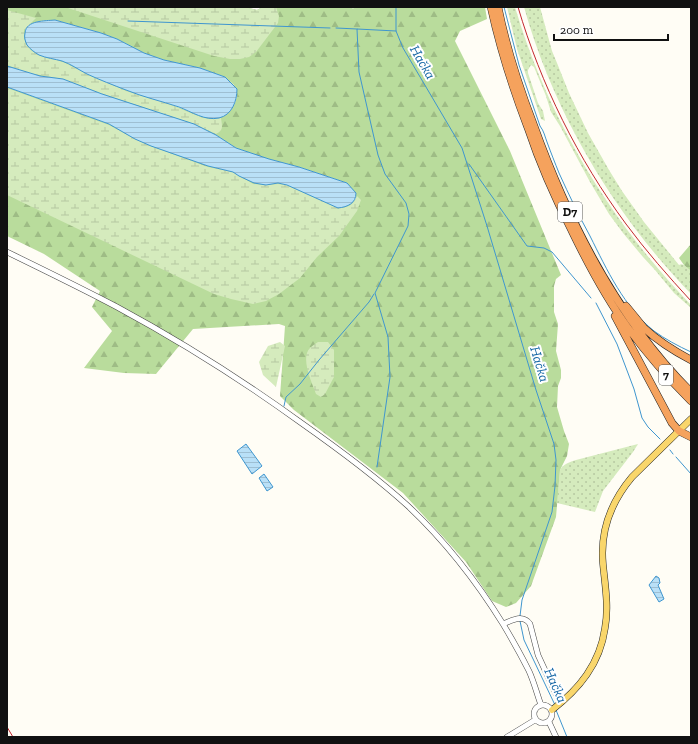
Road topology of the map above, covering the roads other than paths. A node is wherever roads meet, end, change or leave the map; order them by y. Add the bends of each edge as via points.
1 (491, 7) edge
2 (498, 7) edge
3 (7, 252) edge
4 (598, 275) junction
5 (642, 347) joint
6 (691, 360) edge
7 (691, 392) edge
8 (691, 401) edge
9 (689, 421) edge
10 (679, 431) junction
11 (691, 437) edge
12 (503, 624) junction
13 (556, 694) dead end
14 (541, 705) junction
15 (552, 709) junction
16 (535, 720) junction
17 (549, 722) junction
18 (507, 737) edge
19 (556, 737) edge

1 - 4 highway, D7 via 516,98 536,150 581,250
2 - 4 highway, D7 via 523,96 542,147
3 - 12 street via 170,337 255,390 337,448 420,518 473,580
4 - 5 highway, D7 via 615,308
4 - 6 highway via 610,282 645,328 668,347
4 - 7 highway, D7 via 642,337
4 - 10 highway via 597,286 672,423
5 - 8 highway, 7
9 - 10 main road
10 - 11 highway
10 - 15 main road via 632,477 614,502 603,541 606,590 603,641 586,676 574,691
12 - 13 street via 515,619 524,618 528,621 538,655
12 - 14 street via 528,671
14 - 15 street
14 - 16 street via 535,710
15 - 17 street via 553,715
16 - 17 street via 542,724
16 - 18 street
17 - 19 street

